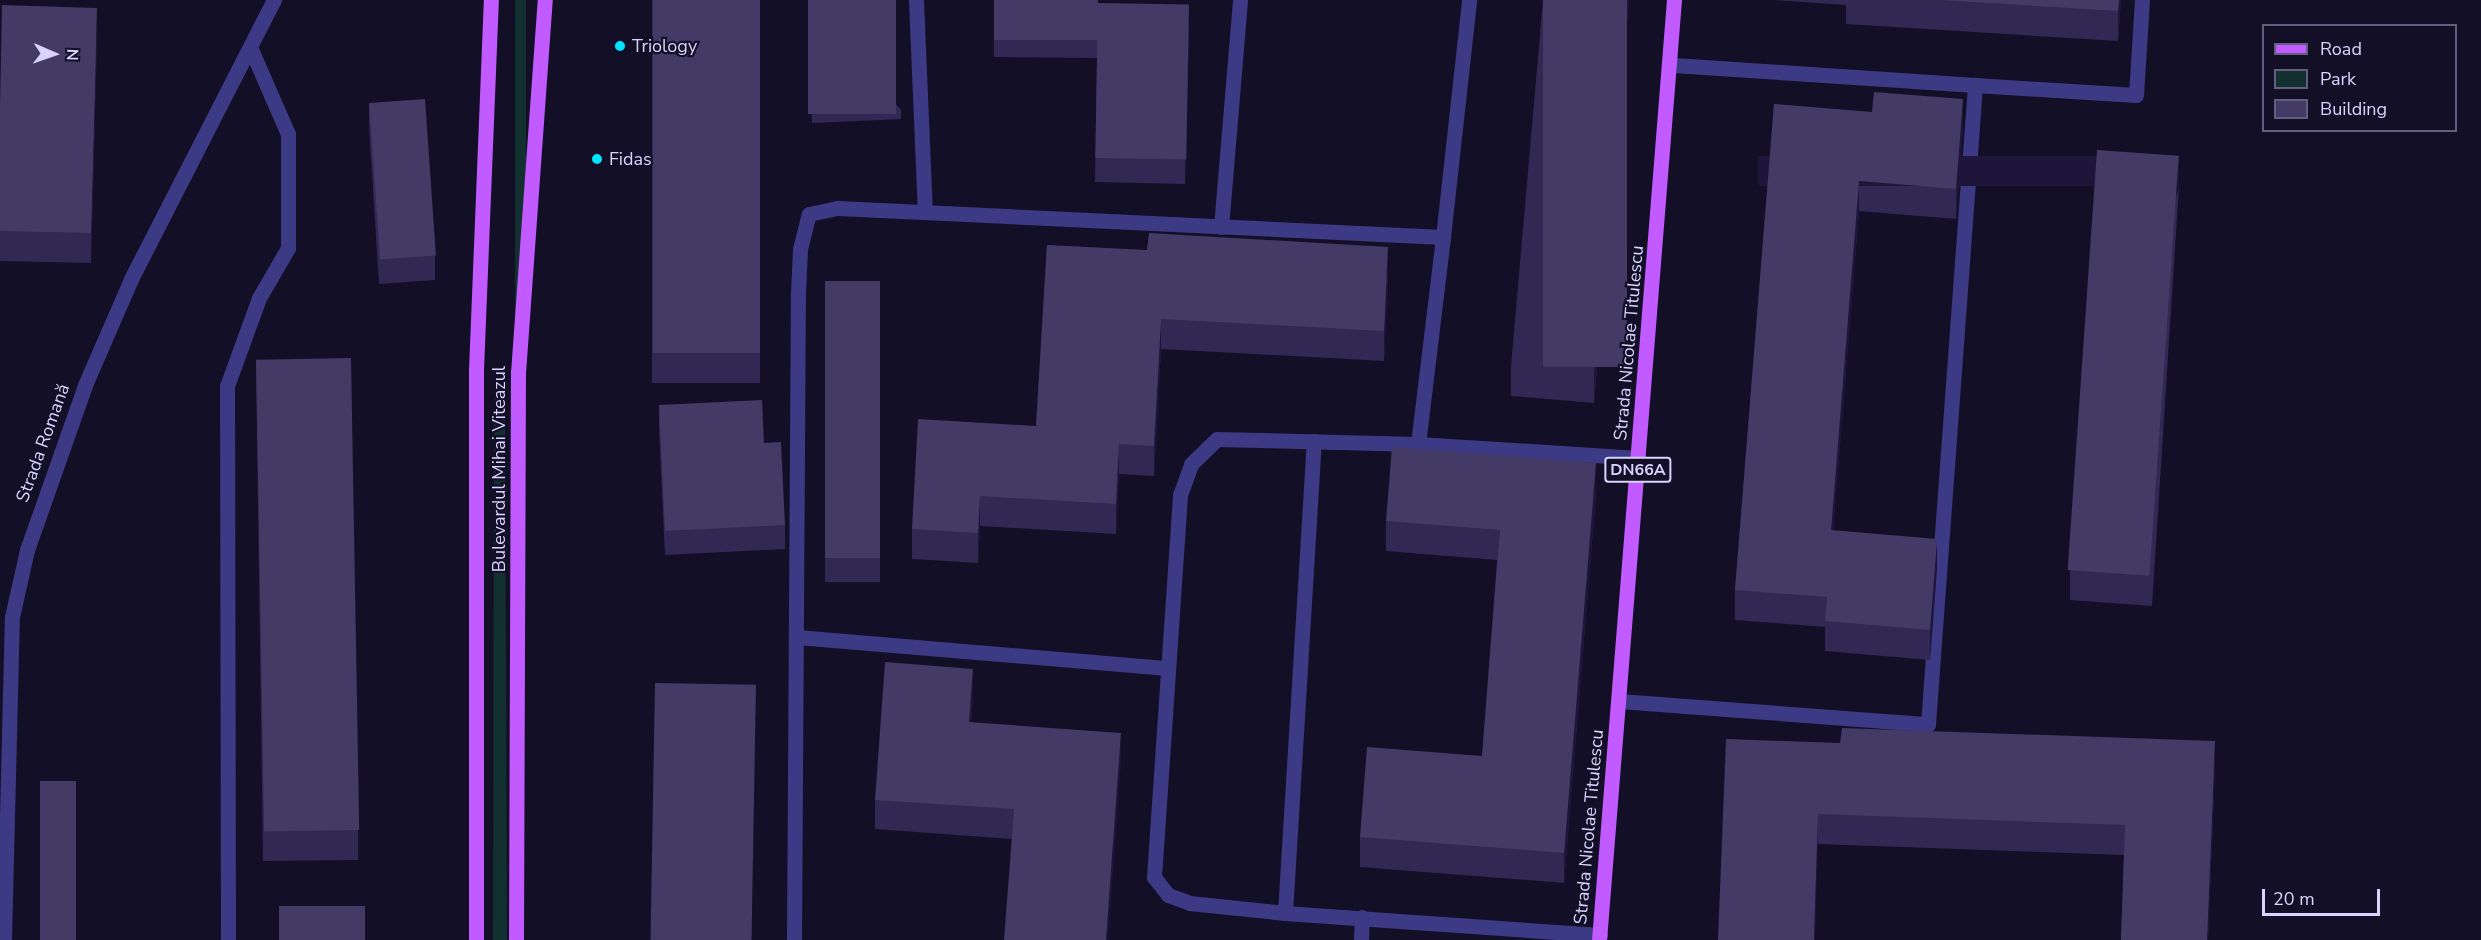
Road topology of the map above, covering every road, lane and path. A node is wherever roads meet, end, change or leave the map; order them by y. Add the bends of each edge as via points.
1 (274, 0) edge
2 (491, 0) edge
3 (545, 0) edge
4 (916, 0) edge
5 (1240, 0) edge
6 (1469, 0) edge
7 (1674, 0) edge
8 (2142, 0) edge
9 (250, 47) junction
10 (1670, 65) junction
11 (1975, 85) junction
12 (925, 212) junction
13 (1221, 227) junction
14 (1443, 237) junction
15 (1314, 441) junction
16 (1418, 444) junction
17 (1639, 458) junction
18 (797, 637) junction
19 (1168, 668) junction
20 (1619, 701) junction
21 (1285, 913) junction
22 (1362, 917) junction
23 (1599, 937) edge
24 (4, 940) edge
25 (228, 940) edge
26 (476, 940) edge
27 (516, 940) edge
28 (795, 940) edge
29 (1360, 940) edge

1 - 9 street, Strada Romană
2 - 26 main road, Bulevardul Mihai Viteazul via 476,370
3 - 27 main road, Bulevardul Mihai Viteazul via 518,373
4 - 12 street
5 - 13 street
6 - 14 street
7 - 10 main road, Strada Nicolae Titulescu / DN66A
8 - 11 street via 2136,95
9 - 24 street, Strada Romană via 131,279 85,385 27,550 12,617
9 - 25 street via 288,134 288,248 259,298 227,386
10 - 11 street
10 - 17 main road, Strada Nicolae Titulescu / DN66A
11 - 20 street via 1928,724
12 - 13 street
12 - 18 street via 838,208 809,214 800,249 798,293
13 - 14 street
14 - 16 street
15 - 16 street
15 - 19 street via 1217,439 1191,464 1180,495
15 - 21 street
16 - 17 street
17 - 20 main road, Strada Nicolae Titulescu / DN66A
18 - 19 street
18 - 28 street
19 - 21 street via 1154,877 1168,895 1190,903
20 - 23 main road, Strada Nicolae Titulescu / DN66A
21 - 22 street
22 - 23 street
22 - 29 street

